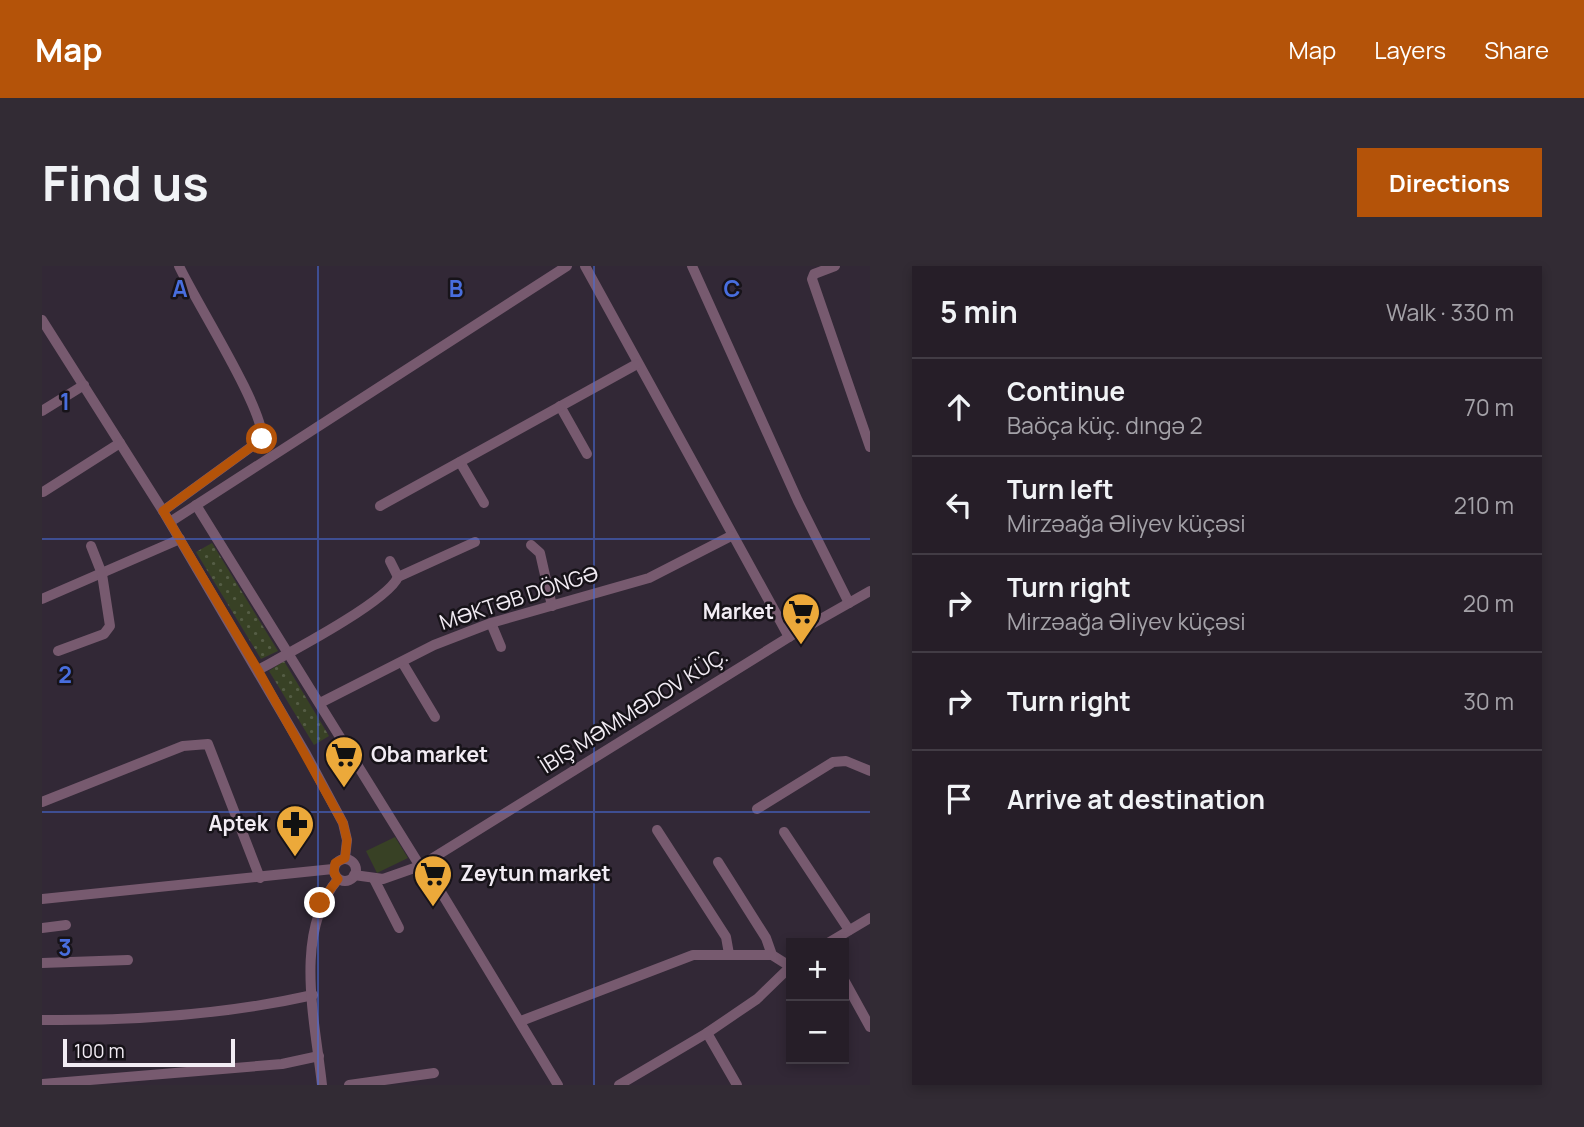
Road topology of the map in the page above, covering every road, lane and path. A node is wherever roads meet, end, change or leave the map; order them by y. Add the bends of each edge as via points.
1 (179, 266) edge
2 (567, 266) edge
3 (585, 266) edge
4 (692, 266) edge
5 (835, 266) edge
6 (42, 320) edge
7 (637, 364) junction
8 (84, 385) junction
9 (559, 406) junction
10 (42, 411) edge
11 (120, 443) junction
12 (870, 447) edge
13 (587, 454) dead end
14 (460, 462) junction
15 (43, 492) edge
16 (484, 503) dead end
17 (197, 505) junction
18 (380, 506) dead end
19 (163, 511) junction
20 (170, 522) junction
21 (732, 536) junction
22 (180, 539) junction
23 (475, 542) dead end
24 (531, 545) dead end
25 (91, 546) dead end
26 (390, 561) dead end
27 (102, 574) junction
28 (398, 577) junction
29 (870, 591) edge
30 (42, 599) edge
31 (849, 603) junction
32 (552, 606) junction
33 (491, 623) junction
34 (789, 637) junction
35 (501, 647) dead end
36 (58, 651) dead end
37 (288, 653) junction
38 (402, 662) junction
39 (258, 670) junction
40 (320, 703) junction
41 (435, 718) dead end
42 (870, 771) edge
43 (42, 802) edge
44 (757, 808) dead end
45 (657, 830) dead end
46 (784, 832) dead end
47 (345, 858) junction
48 (718, 862) dead end
49 (420, 866) junction
50 (336, 874) junction
51 (354, 875) junction
52 (260, 878) junction
53 (374, 879) junction
54 (42, 899) edge
55 (870, 918) edge
56 (66, 925) dead end
57 (42, 928) edge
58 (399, 928) dead end
59 (849, 930) junction
60 (836, 938) edge
61 (729, 954) junction
62 (772, 955) junction
63 (128, 960) dead end
64 (42, 963) edge
65 (786, 964) edge
66 (786, 972) edge
67 (849, 989) edge
68 (313, 995) junction
69 (42, 1020) edge
70 (521, 1021) junction
71 (870, 1027) edge
72 (707, 1033) junction
73 (319, 1056) junction
74 (434, 1073) dead end
75 (42, 1084) edge
76 (323, 1085) edge
77 (349, 1085) edge
78 (558, 1085) edge
79 (619, 1085) edge
80 (737, 1085) edge

1 - 19 street via 263,431 262,439
2 - 17 street
3 - 7 street
4 - 31 street
5 - 12 street via 812,279
6 - 8 street
7 - 9 street
7 - 21 street
8 - 10 street
8 - 11 street
9 - 13 street
9 - 14 street
11 - 15 street
11 - 19 street
14 - 16 street
14 - 18 street
17 - 20 street
17 - 37 street
19 - 20 street
20 - 22 street
21 - 32 street, MƏKTƏB DÖNGƏ via 649,578
21 - 34 street
22 - 27 street
22 - 39 street
23 - 28 street
24 - 32 street via 540,553
25 - 27 street
26 - 28 street
27 - 30 street
27 - 36 street via 109,631
28 - 37 street via 385,593
29 - 31 street, İBIŞ MƏMMƏDOV KÜÇ.
31 - 34 street, İBIŞ MƏMMƏDOV KÜÇ.
32 - 33 street, MƏKTƏB DÖNGƏ
33 - 35 street
33 - 38 street, MƏKTƏB DÖNGƏ
34 - 49 street, İBIŞ MƏMMƏDOV KÜÇ.
37 - 39 street
37 - 40 street
38 - 40 street, MƏKTƏB DÖNGƏ
38 - 41 street
39 - 47 street via 343,823
40 - 49 street
42 - 44 street via 846,761 834,762
43 - 52 street via 183,746 208,744
45 - 61 street via 726,937
46 - 59 street
47 - 50 street via 335,863
47 - 51 street via 355,866
48 - 62 street
49 - 53 street, İBIŞ MƏMMƏDOV KÜÇ.
49 - 70 street via 430,874
50 - 51 street via 345,881
50 - 52 street
50 - 68 street via 317,914
51 - 53 street
52 - 54 street
53 - 58 street
55 - 59 street
56 - 57 street
59 - 60 street
61 - 62 street
61 - 70 street via 693,955 657,966
62 - 65 street
63 - 64 street
66 - 72 street via 757,999
67 - 71 street
68 - 69 street via 229,1011 100,1021
68 - 73 street
70 - 78 street
72 - 79 street
72 - 80 street
73 - 75 street via 282,1064
73 - 76 street
74 - 77 street

